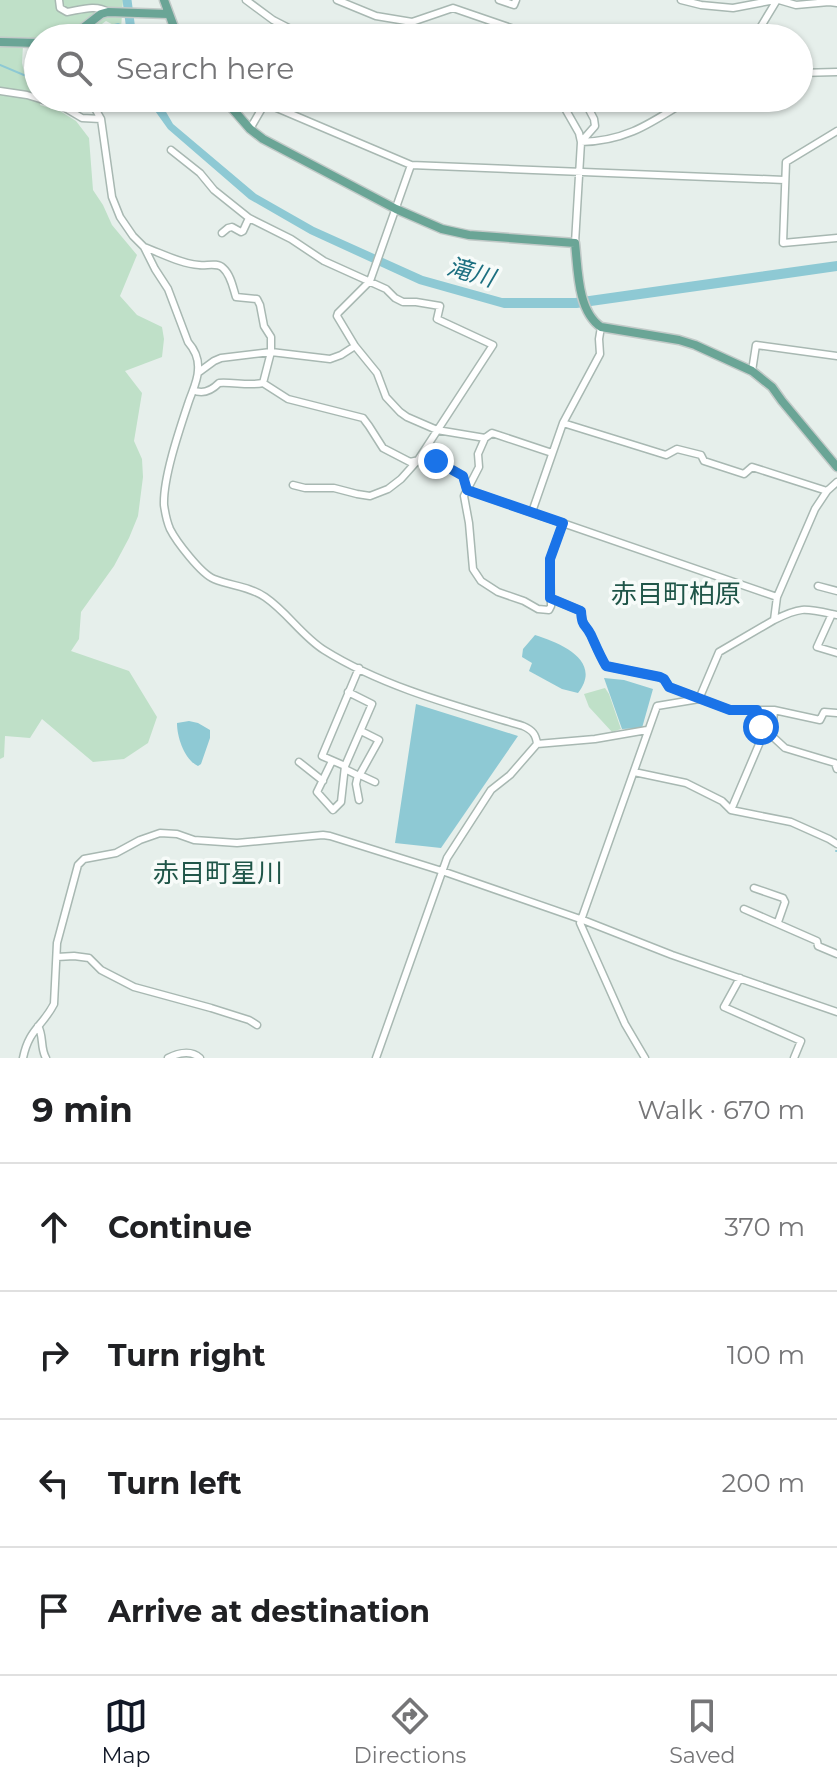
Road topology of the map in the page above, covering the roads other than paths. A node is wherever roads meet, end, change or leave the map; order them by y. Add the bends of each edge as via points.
1 (59, 0) edge
2 (164, 0) edge
3 (246, 0) edge
4 (337, 0) edge
5 (458, 0) edge
6 (499, 0) edge
7 (516, 0) edge
8 (681, 0) edge
9 (777, 0) edge
10 (802, 2) edge
11 (836, 2) edge
12 (453, 8) junction
13 (108, 12) junction
14 (168, 14) junction
15 (412, 22) joint
16 (88, 24) edge
17 (172, 24) edge
18 (281, 24) edge
19 (499, 24) edge
20 (762, 24) edge
21 (0, 42) edge
22 (24, 43) edge
23 (837, 72) edge
24 (813, 73) edge
25 (0, 91) edge
26 (24, 95) edge
27 (72, 112) edge
28 (97, 112) edge
29 (235, 112) edge
30 (260, 112) edge
31 (286, 112) edge
32 (567, 112) edge
33 (590, 112) edge
34 (669, 112) edge
35 (101, 119) junction
36 (250, 129) junction
37 (837, 131) edge
38 (581, 142) junction
39 (171, 150) dead end
40 (411, 165) junction
41 (580, 173) junction
42 (784, 180) junction
43 (396, 209) junction
44 (249, 218) junction
45 (222, 233) dead end
46 (837, 238) edge
47 (575, 243) junction
48 (144, 247) junction
49 (371, 278) junction
50 (601, 327) junction
51 (355, 346) junction
52 (271, 352) junction
53 (837, 356) edge
54 (752, 371) junction
55 (199, 372) junction
56 (263, 383) junction
57 (193, 390) junction
58 (563, 423) junction
59 (437, 430) junction
60 (485, 438) junction
61 (552, 453) junction
62 (418, 460) junction
63 (837, 467) edge
64 (837, 482) edge
65 (293, 485) dead end
66 (467, 490) junction
67 (827, 491) junction
68 (532, 512) junction
69 (563, 523) junction
70 (818, 586) dead end
71 (837, 591) edge
72 (777, 597) junction
73 (550, 598) junction
74 (834, 615) edge
75 (774, 620) junction
76 (837, 653) edge
77 (359, 668) junction
78 (348, 692) junction
79 (699, 699) junction
80 (757, 710) junction
81 (774, 710) junction
82 (837, 713) edge
83 (647, 730) junction
84 (361, 731) junction
85 (537, 744) junction
86 (332, 761) junction
87 (299, 762) dead end
88 (836, 765) edge
89 (345, 768) junction
90 (634, 772) junction
91 (359, 775) junction
92 (323, 781) junction
93 (375, 782) dead end
94 (359, 800) dead end
95 (731, 810) junction
96 (837, 844) edge
97 (442, 871) junction
98 (754, 888) dead end
99 (744, 909) dead end
100 (583, 920) junction
101 (778, 922) junction
102 (837, 954) edge
103 (57, 957) junction
104 (740, 978) junction
105 (837, 1012) edge
106 (257, 1025) dead end
107 (38, 1026) junction
108 (23, 1058) edge
109 (46, 1058) edge
110 (168, 1058) edge
111 (200, 1058) edge
112 (376, 1058) edge
113 (645, 1058) edge
114 (794, 1058) edge

1 - 13 street via 67,12
2 - 14 main road
3 - 18 street
4 - 15 street via 376,16
5 - 12 street
6 - 7 street via 514,5
8 - 9 street via 733,8
9 - 10 street
9 - 20 street
10 - 11 street
12 - 15 street
12 - 19 street
13 - 14 main road
13 - 16 main road
14 - 17 main road
21 - 22 main road
23 - 24 street
25 - 26 street
27 - 35 street
28 - 35 street
29 - 36 main road
30 - 36 street
31 - 40 street
32 - 38 street
33 - 38 street via 595,126
34 - 38 street via 629,134
35 - 48 street via 112,197 120,217
36 - 43 main road
37 - 42 street via 786,162
38 - 41 street
39 - 44 street
40 - 41 street
40 - 43 street
41 - 42 street
41 - 47 street
42 - 46 street via 783,243
43 - 47 main road via 469,235
43 - 49 street
44 - 45 street via 243,231 232,227
44 - 49 street via 334,266
47 - 50 main road via 580,294
48 - 52 street via 224,269 236,297 257,299
48 - 55 street via 168,289
49 - 51 street via 337,316
49 - 59 street via 403,302 440,306 437,319 493,345
50 - 54 main road via 679,340
50 - 58 street via 600,354
51 - 52 street via 330,359
51 - 59 street via 400,412
52 - 55 street via 221,358
52 - 56 street
53 - 54 street via 756,345
54 - 63 main road via 772,387
55 - 57 street
56 - 57 street via 219,383 212,390
56 - 62 street via 288,399 363,418 383,448 410,462
57 - 77 street via 165,492 170,529 211,578 263,595 322,648
58 - 61 street
58 - 67 street via 666,455 677,449 744,474 752,467
59 - 60 street
59 - 62 street
60 - 61 street via 492,433
60 - 66 street
61 - 68 street
62 - 65 street via 388,489 370,496
62 - 66 street via 446,465 463,476
64 - 67 street
66 - 68 street
66 - 73 street via 473,569 481,581 544,611 551,606
67 - 72 street
68 - 69 street
69 - 72 street
69 - 73 street via 550,559
70 - 71 street
72 - 75 street
73 - 79 street via 581,611 582,624 606,666 660,677 669,687
74 - 75 street via 807,608
74 - 76 street via 817,647
75 - 79 street via 719,652
77 - 78 street
77 - 85 street via 523,726 537,737
78 - 84 street via 372,704
78 - 86 street via 322,756
79 - 80 street via 730,710
79 - 83 street via 657,706
80 - 81 street
80 - 95 street via 760,742
81 - 82 street via 820,720 824,712
81 - 88 street via 772,736 785,748
83 - 85 street
83 - 90 street
84 - 89 street
84 - 91 street via 379,740
85 - 97 street via 491,790
86 - 89 street
86 - 92 street
87 - 92 street
89 - 91 street
89 - 92 street via 341,802 333,810 317,792
90 - 95 street via 686,783
90 - 100 street
91 - 93 street
91 - 94 street
95 - 96 street via 791,822
97 - 100 street
97 - 103 street via 327,835 237,843 160,833 116,853 81,861
97 - 112 street
98 - 101 street via 783,898
99 - 101 street
100 - 104 street
100 - 113 street via 625,1024
101 - 102 street
103 - 106 street via 89,958 134,987
103 - 107 street via 54,1004
104 - 105 street
104 - 114 street via 724,1007 801,1041
107 - 108 street
107 - 109 street
110 - 111 street via 191,1053

